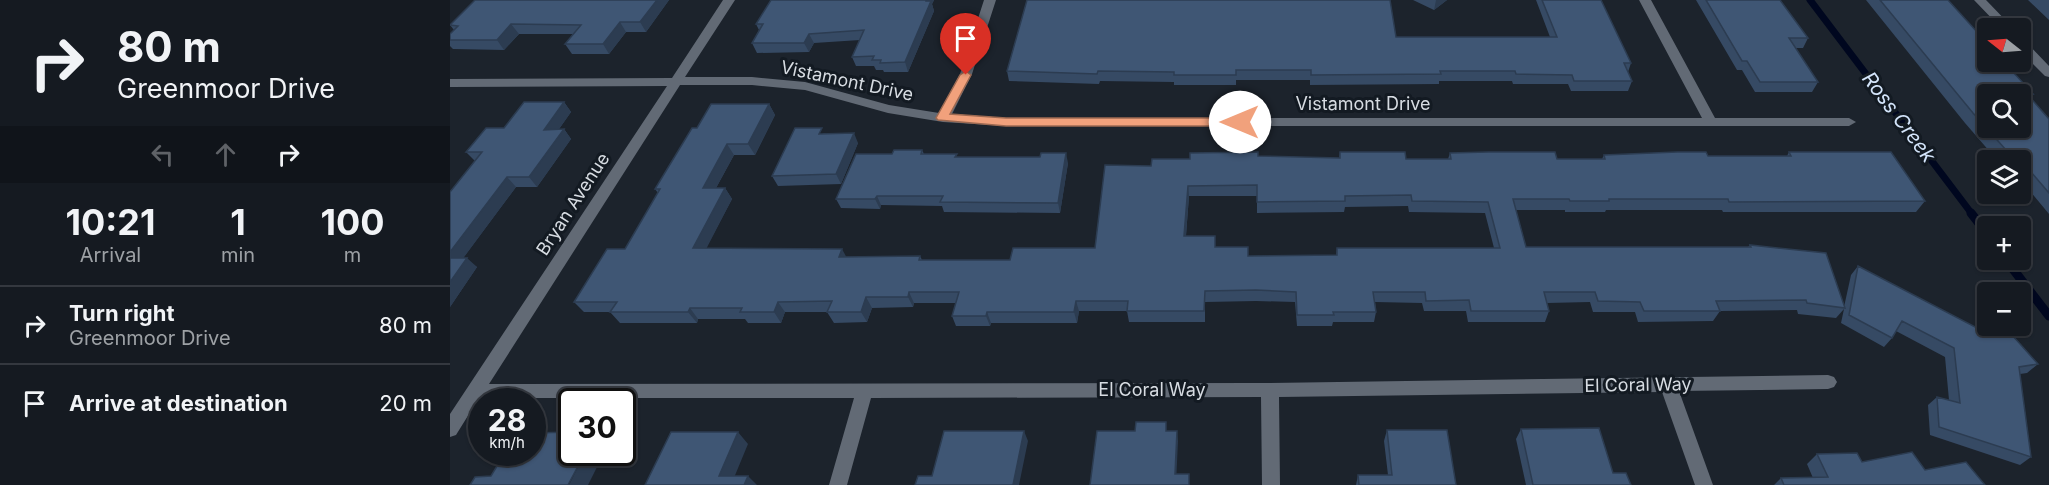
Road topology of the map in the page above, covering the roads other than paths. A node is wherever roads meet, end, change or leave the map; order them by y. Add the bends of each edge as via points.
1 (729, 0) edge
2 (990, 0) edge
3 (1645, 0) edge
4 (1980, 0) edge
5 (1997, 18) edge
6 (2031, 54) edge
7 (2049, 73) edge
8 (675, 81) junction
9 (450, 83) edge
10 (942, 118) junction
11 (1710, 121) junction
12 (1849, 122) dead end
13 (1828, 382) dead end
14 (1668, 385) junction
15 (478, 388) edge
16 (866, 390) junction
17 (1270, 390) junction
18 (546, 391) edge
19 (468, 403) edge
20 (450, 429) edge
21 (838, 485) edge
22 (1271, 485) edge
23 (1704, 485) edge

1 - 8 street, Bryan Avenue
2 - 10 street via 966,75
3 - 11 street
4 - 5 street
6 - 7 street
8 - 9 street, Vistamont Drive
8 - 10 street, Vistamont Drive via 805,86 888,109
8 - 15 street, Bryan Avenue
10 - 11 street, Vistamont Drive via 1006,122
11 - 12 street, Vistamont Drive
13 - 14 street, El Coral Way
14 - 17 street, El Coral Way
14 - 23 street
16 - 17 street, El Coral Way
16 - 18 street, El Coral Way
16 - 21 street
17 - 22 street
19 - 20 street, Bryan Avenue

